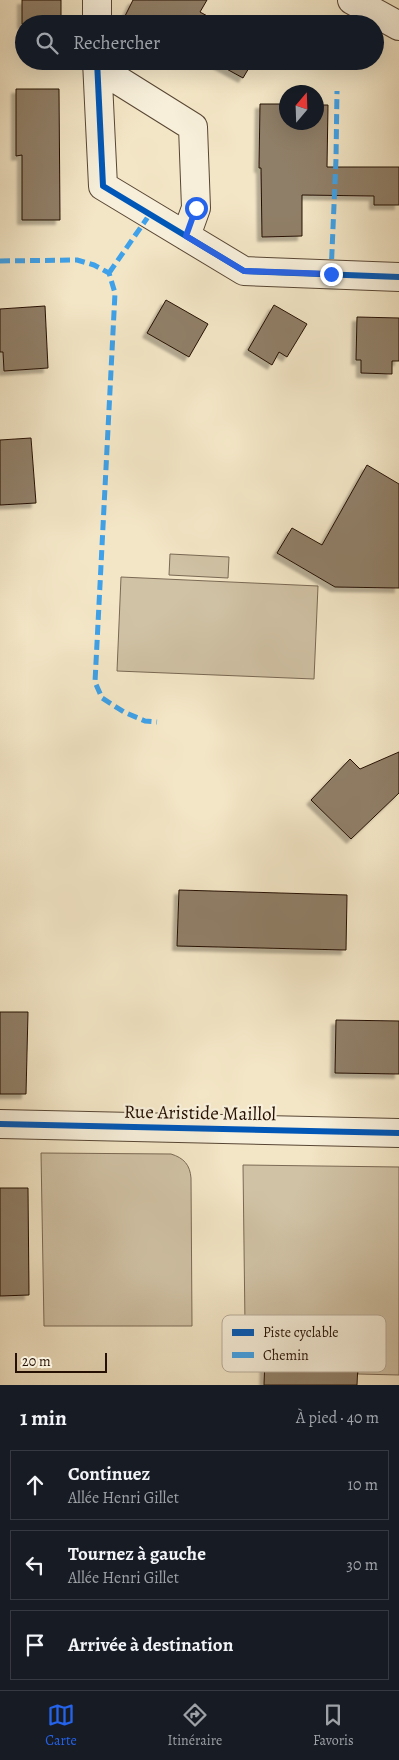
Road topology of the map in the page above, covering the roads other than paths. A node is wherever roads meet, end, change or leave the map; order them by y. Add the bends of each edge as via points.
1 (97, 0) edge
2 (352, 0) edge
3 (97, 15) edge
4 (379, 15) edge
5 (384, 18) edge
6 (399, 26) edge
7 (97, 70) edge
8 (106, 70) edge
9 (186, 236) junction
10 (399, 277) edge
11 (0, 1124) edge
12 (399, 1133) edge

1 - 3 street
2 - 4 street
5 - 6 street
7 - 9 street via 103,186
8 - 9 street via 192,127 196,208
9 - 10 street via 244,271
11 - 12 street, Rue Aristide Maillol

